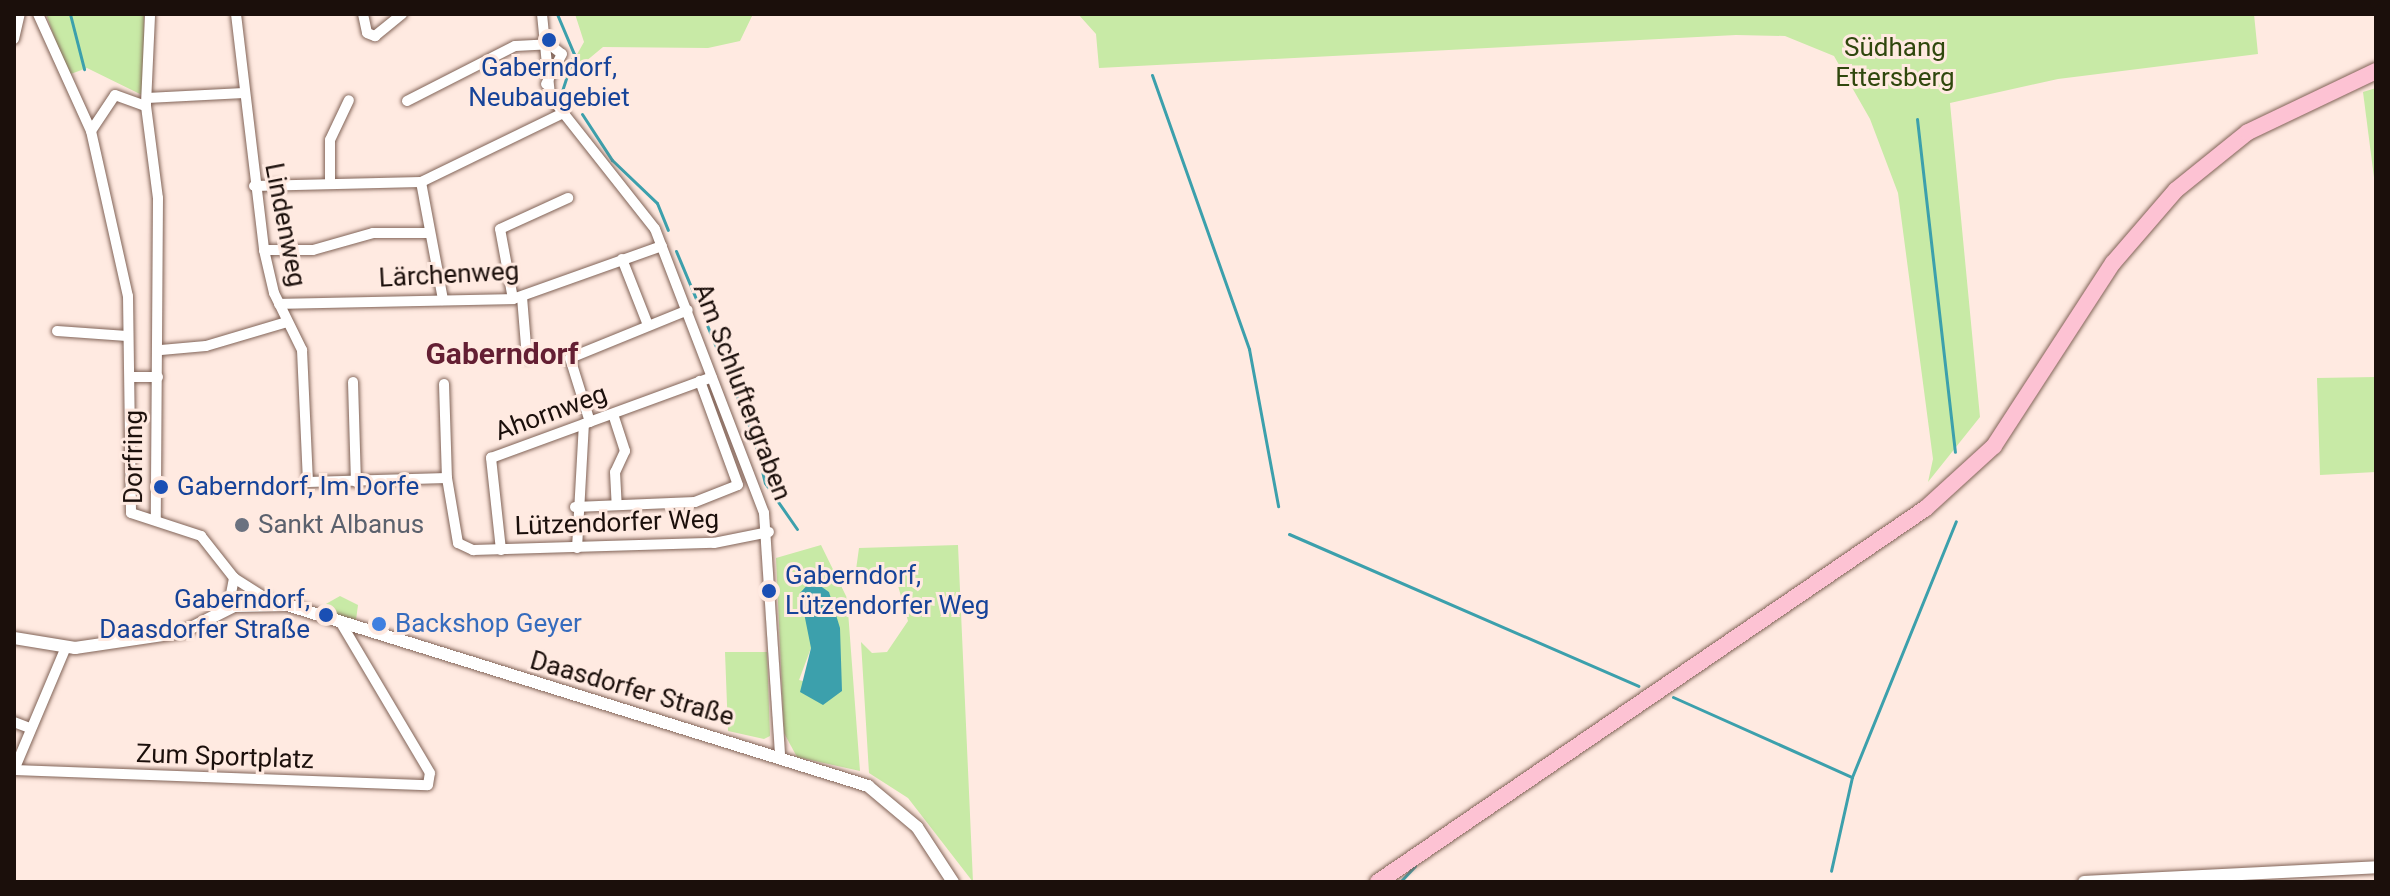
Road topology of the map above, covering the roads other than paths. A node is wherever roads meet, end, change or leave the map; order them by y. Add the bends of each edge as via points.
1 (20, 14) edge
2 (38, 14) edge
3 (236, 14) edge
4 (363, 14) edge
5 (402, 14) edge
6 (542, 14) edge
7 (150, 16) dead end
8 (14, 39) edge
9 (544, 43) junction
10 (2376, 71) edge
11 (546, 84) junction
12 (244, 93) junction
13 (349, 100) dead end
14 (407, 101) dead end
15 (146, 102) junction
16 (561, 114) junction
17 (91, 131) junction
18 (421, 182) junction
19 (330, 184) junction
20 (254, 186) junction
21 (568, 198) dead end
22 (430, 233) junction
23 (662, 246) junction
24 (264, 250) junction
25 (622, 259) junction
26 (518, 298) junction
27 (443, 300) junction
28 (279, 304) junction
29 (688, 310) junction
30 (287, 322) junction
31 (648, 325) junction
32 (57, 331) dead end
33 (127, 336) junction
34 (161, 350) junction
35 (527, 358) dead end
36 (130, 377) junction
37 (158, 377) junction
38 (712, 377) junction
39 (700, 381) junction
40 (353, 382) dead end
41 (444, 384) dead end
42 (613, 414) junction
43 (587, 423) junction
44 (447, 478) junction
45 (356, 482) junction
46 (617, 505) junction
47 (575, 507) junction
48 (156, 520) junction
49 (769, 532) junction
50 (577, 548) junction
51 (501, 550) junction
52 (234, 578) junction
53 (275, 604) junction
54 (228, 609) junction
55 (342, 625) junction
56 (14, 638) edge
57 (65, 649) junction
58 (14, 722) edge
59 (30, 728) junction
60 (780, 756) junction
61 (14, 770) edge
62 (1431, 841) junction
63 (2376, 867) edge
64 (953, 882) edge
65 (1378, 882) edge
66 (1390, 882) edge
67 (2084, 882) edge

1 - 8 street
2 - 17 street, Dorfring
3 - 12 street, Lindenweg
4 - 5 street via 367,33 375,36
6 - 9 street, Am Schluftergraben
7 - 15 street, Dorfring
9 - 11 street, Am Schluftergraben
9 - 11 street, Am Schluftergraben via 563,60
9 - 14 street via 515,46
10 - 62 main road via 2248,132 2176,190 2113,263 1994,446 1926,508
11 - 16 street, Am Schluftergraben
12 - 15 street
12 - 20 street, Lindenweg
13 - 19 street via 330,140
15 - 17 street via 115,95
15 - 34 street, Dorfring via 158,187
16 - 18 street
16 - 23 street, Am Schluftergraben
17 - 33 street, Dorfring via 128,296
18 - 19 street
18 - 22 street
19 - 20 street
20 - 24 street, Lindenweg
21 - 26 street via 500,229
22 - 24 street via 373,233 313,250
22 - 27 street
23 - 25 street, Lärchenweg
23 - 29 street, Am Schluftergraben
24 - 28 street, Lindenweg
25 - 26 street, Lärchenweg
25 - 31 street
26 - 27 street, Lärchenweg
26 - 35 street
27 - 28 street, Lärchenweg
28 - 30 street, Lindenweg
29 - 31 street
29 - 38 street, Am Schluftergraben
30 - 34 street via 206,346
30 - 45 street, Lindenweg via 302,350 304,477
31 - 43 street via 570,358
32 - 33 street
33 - 36 street, Dorfring
34 - 37 street, Dorfring
36 - 37 street, Dorfring
36 - 48 street, Dorfring via 130,506
37 - 48 street, Dorfring
38 - 39 street, Ahornweg
38 - 49 street, Am Schluftergraben
39 - 42 street, Ahornweg
39 - 46 street via 738,485 695,502
40 - 45 street
41 - 44 street
42 - 43 street, Ahornweg
42 - 46 street via 625,451 615,472
43 - 47 street
43 - 51 street, Ahornweg via 491,458
44 - 45 street, Lindenweg
44 - 51 street, Lützendorfer Weg via 456,536 465,548
46 - 47 street
47 - 50 street
48 - 52 street via 201,536
49 - 50 street, Lützendorfer Weg via 714,543
49 - 60 street, Am Schluftergraben
50 - 51 street, Lützendorfer Weg
52 - 53 street
52 - 54 street
53 - 54 street, Daasdorfer Straße
53 - 55 street, Daasdorfer Straße
54 - 57 street, Daasdorfer Straße via 167,636
55 - 60 street, Daasdorfer Straße
55 - 61 street, Zum Sportplatz via 432,779 416,787
56 - 57 street, Daasdorfer Straße
57 - 59 street, Zum Sportplatz
58 - 59 street
59 - 61 street, Zum Sportplatz
60 - 64 street, Daasdorfer Straße via 868,786 917,827
62 - 65 main road
62 - 66 main road
63 - 67 street

